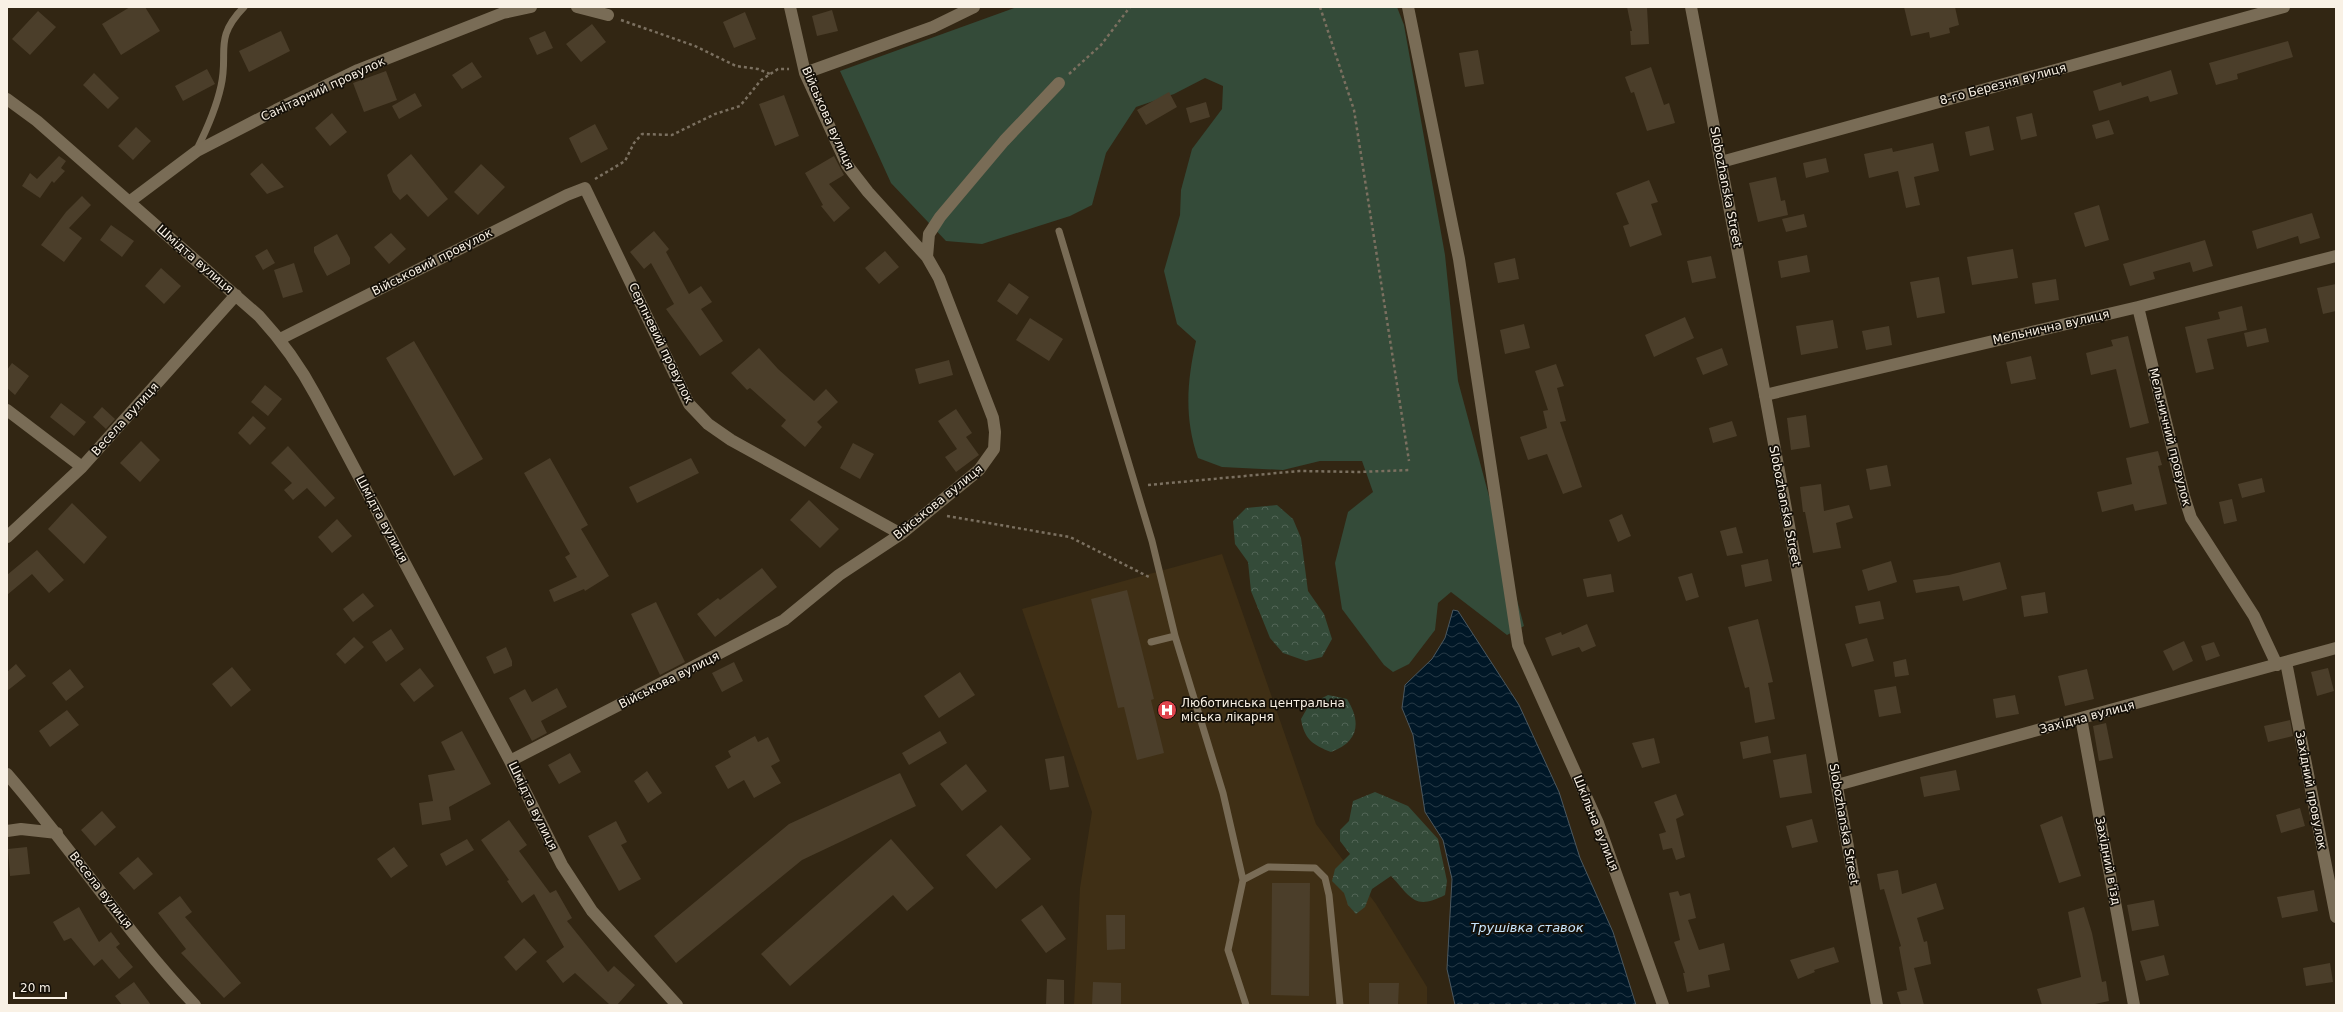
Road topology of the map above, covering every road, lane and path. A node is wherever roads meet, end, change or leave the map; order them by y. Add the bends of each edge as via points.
1 (244, 7) edge
2 (531, 7) edge
3 (576, 7) edge
4 (790, 7) edge
5 (974, 7) edge
6 (1130, 7) edge
7 (1320, 7) edge
8 (1408, 7) edge
9 (1691, 7) edge
10 (2284, 7) edge
11 (608, 15) joint
12 (806, 73) junction
13 (770, 74) junction
14 (1058, 83) joint
15 (7, 99) edge
16 (197, 151) junction
17 (1721, 162) junction
18 (585, 188) junction
19 (129, 202) junction
20 (1059, 231) dead end
21 (2336, 256) edge
22 (927, 257) junction
23 (236, 295) junction
24 (2138, 307) junction
25 (280, 339) junction
26 (1765, 395) junction
27 (7, 410) edge
28 (1409, 461) dead end
29 (82, 467) junction
30 (1410, 470) dead end
31 (1135, 486) junction
32 (927, 512) junction
33 (901, 534) junction
34 (7, 537) edge
35 (1163, 584) junction
36 (1175, 636) junction
37 (1151, 642) dead end
38 (2336, 648) edge
39 (2281, 663) junction
40 (2081, 718) junction
41 (510, 761) junction
42 (7, 774) edge
43 (1837, 785) junction
44 (7, 831) edge
45 (57, 833) junction
46 (1243, 880) junction
47 (2336, 917) edge
48 (195, 1005) edge
49 (677, 1005) edge
50 (1246, 1005) edge
51 (1340, 1005) edge
52 (1662, 1005) edge
53 (1877, 1005) edge
54 (2134, 1005) edge

1 - 16 lane via 232,19 223,43 221,85 212,119
2 - 16 street, Санітарний провулок via 504,13 358,70
3 - 11 street
4 - 12 street, Військова вулиця
5 - 12 street via 933,27
6 - 14 path via 1101,45
7 - 28 path via 1354,110
8 - 52 street, Шкільна вулиця via 1459,259 1518,645 1598,823
9 - 17 street, Slobozhanska Street
10 - 17 street, 8-го Березня вулиця
11 - 13 path via 695,46 736,66 758,69
12 - 13 path via 778,69
12 - 22 street, Військова вулиця via 847,165
13 - 18 path via 761,80 740,106 715,114 672,135 642,134 634,143 626,161 602,173
14 - 22 street via 1004,141 940,217 929,234
15 - 19 street, Шмідта вулиця via 37,121
16 - 19 street, Санітарний провулок
17 - 26 street, Slobozhanska Street
18 - 25 street, Військовий провулок via 567,194
18 - 33 street, Серпневий провулок via 689,404 708,424 731,440
19 - 23 street, Шмідта вулиця
20 - 31 lane
21 - 24 street, Мельнична вулиця
22 - 32 street, Військова вулиця via 942,286 993,418 995,432 994,449 979,470
23 - 25 street, Шмідта вулиця
23 - 29 street, Весела вулиця
24 - 26 street, Мельнична вулиця
24 - 39 street, Мельничний провулок via 2191,518
25 - 41 street, Шмідта вулиця via 300,366
26 - 43 street, Slobozhanska Street
27 - 29 street
29 - 34 street, Весела вулиця
30 - 31 path via 1299,472
31 - 35 lane
32 - 33 street, Військова вулиця
32 - 35 path via 1070,537
33 - 41 street, Військова вулиця via 839,575 784,620
35 - 36 lane
36 - 37 lane
36 - 46 lane via 1223,793
38 - 39 street, Західна вулиця
39 - 40 street, Західна вулиця
39 - 47 street, Західний провулок
40 - 43 street, Західна вулиця
40 - 54 street, Західний в'їзд
41 - 49 street, Шмідта вулиця via 562,865 592,911
42 - 45 street, Весела вулиця
43 - 53 street, Slobozhanska Street
44 - 45 street via 22,829
45 - 48 street, Весела вулиця via 169,977
46 - 50 lane via 1228,950
46 - 51 lane via 1268,867 1315,868 1325,878

